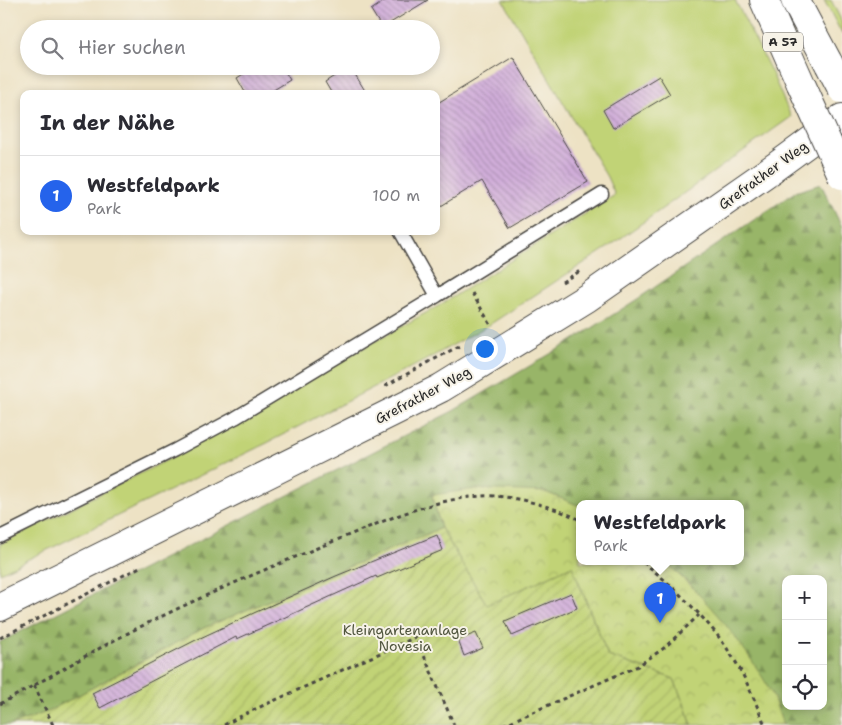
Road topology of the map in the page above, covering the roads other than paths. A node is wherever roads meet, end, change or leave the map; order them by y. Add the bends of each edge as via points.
1 (764, 0) edge
2 (795, 0) edge
3 (842, 89) edge
4 (842, 118) edge
5 (842, 175) edge
6 (602, 194) dead end
7 (402, 235) edge
8 (436, 296) junction
9 (0, 537) edge
10 (0, 607) edge

1 - 5 main road, A 57, bridge
2 - 3 main road, A 57, bridge
4 - 10 main road, Grefrather Weg via 587,298 441,388
6 - 8 lane
7 - 8 lane
8 - 9 lane via 235,418

